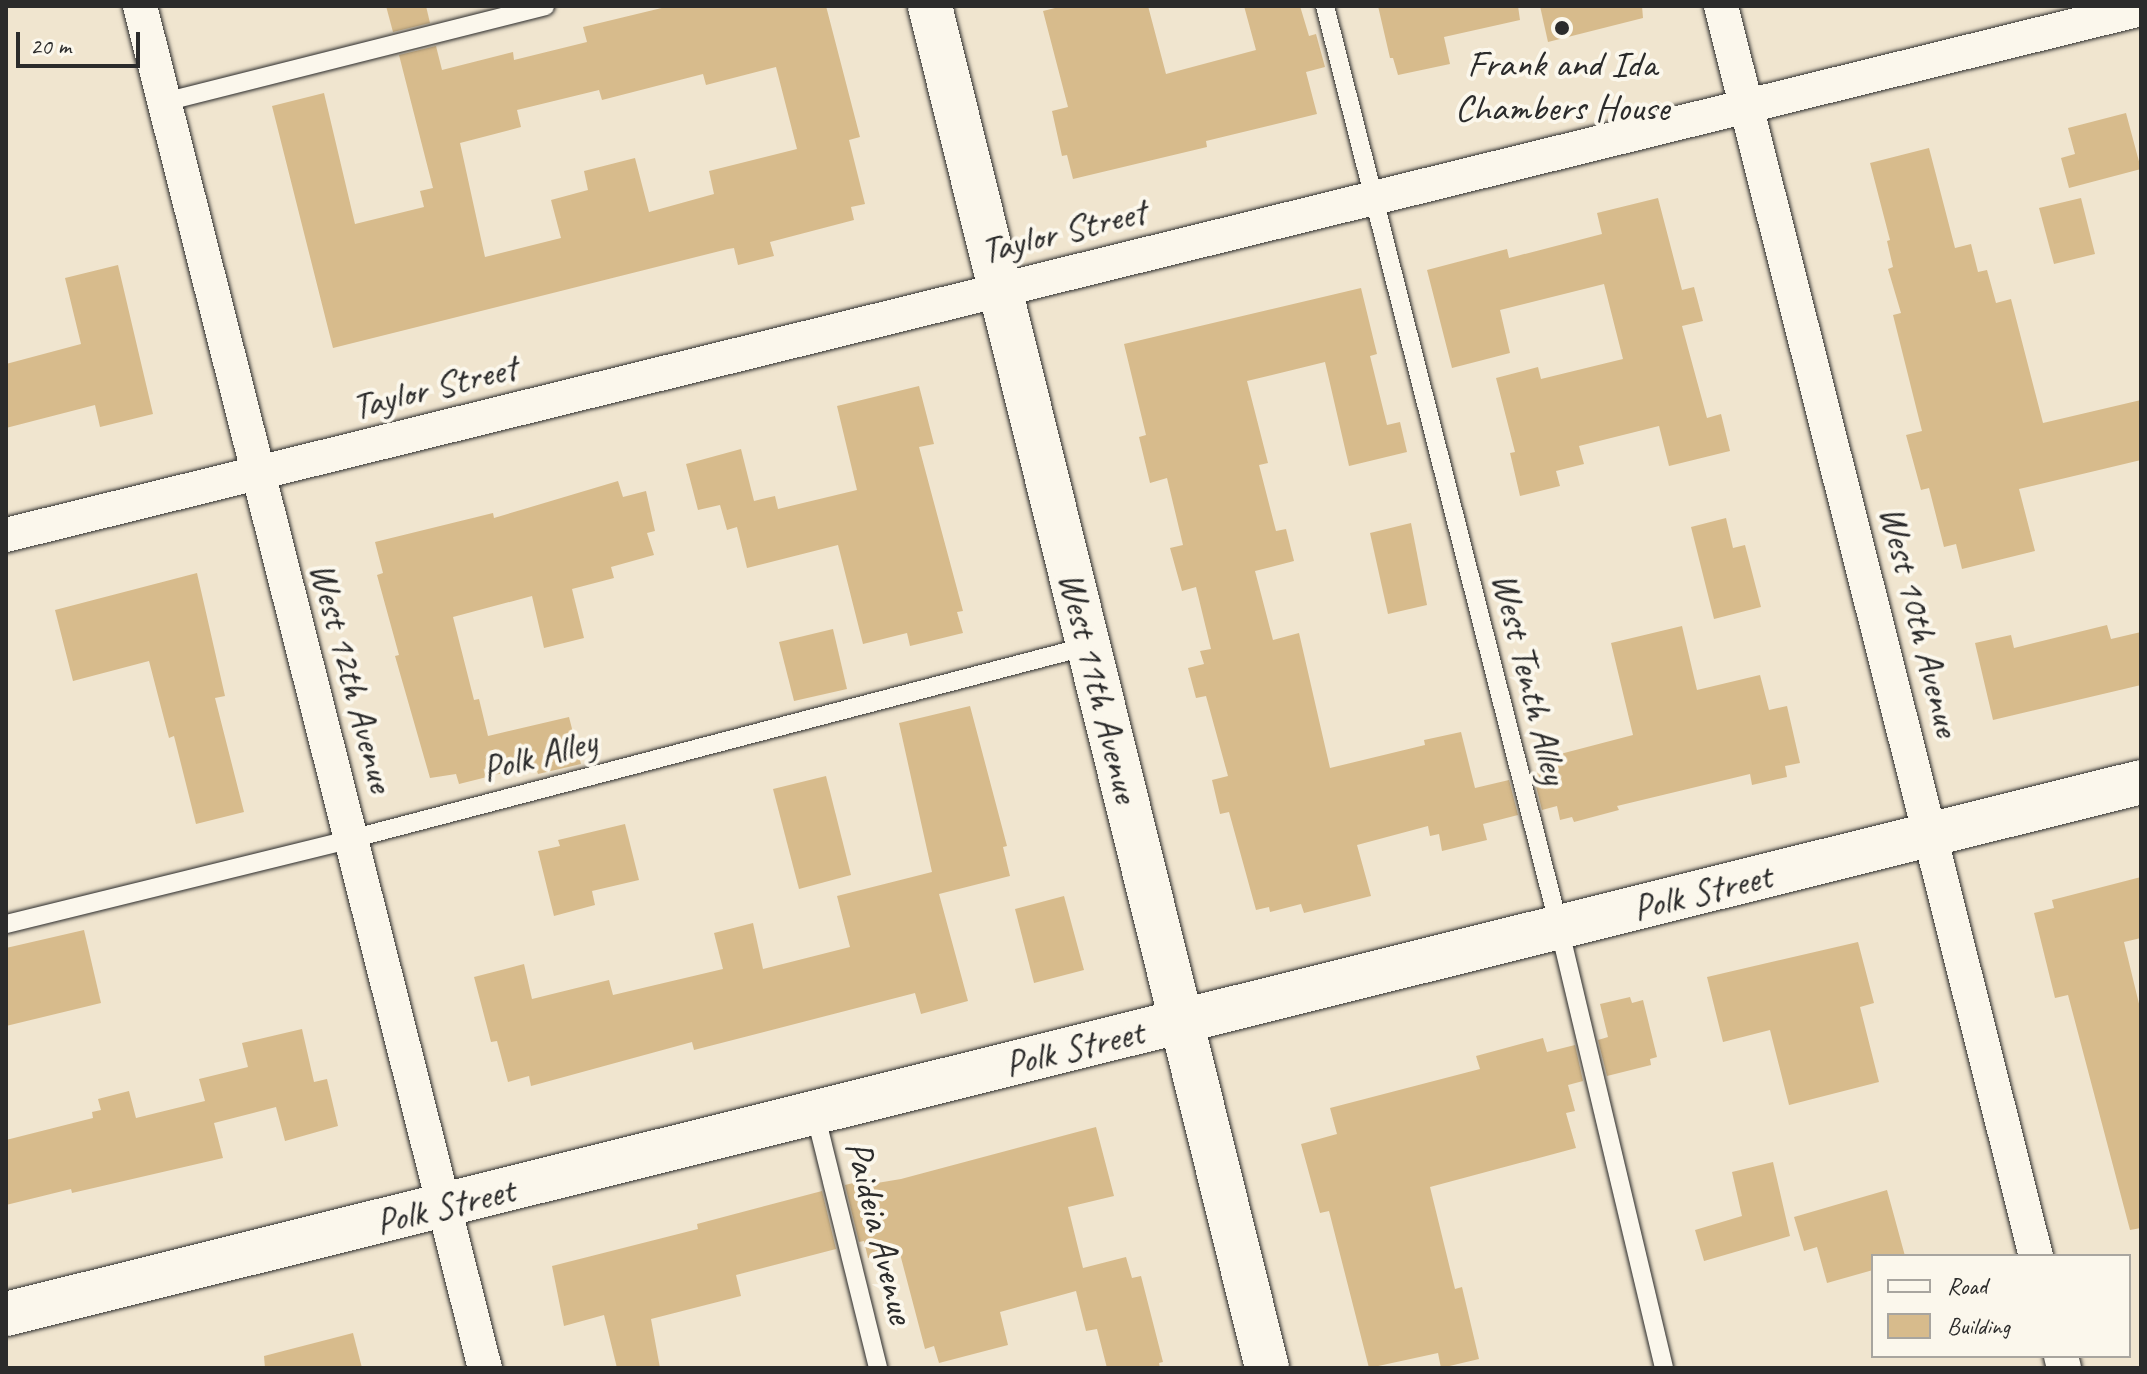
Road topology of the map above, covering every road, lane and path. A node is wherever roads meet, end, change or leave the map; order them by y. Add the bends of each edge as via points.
1 (140, 6) edge
2 (543, 6) edge
3 (930, 6) edge
4 (1325, 6) edge
5 (1721, 6) edge
6 (2141, 9) edge
7 (164, 102) junction
8 (1747, 106) junction
9 (1373, 198) junction
10 (1000, 290) junction
11 (256, 474) junction
12 (6, 535) edge
13 (1088, 646) junction
14 (2141, 782) edge
15 (1930, 835) junction
16 (351, 839) junction
17 (6, 924) edge
18 (1559, 927) junction
19 (1181, 1021) junction
20 (815, 1113) junction
21 (446, 1206) junction
22 (2035, 1254) edge
23 (6, 1314) edge
24 (485, 1368) edge
25 (878, 1368) edge
26 (1267, 1368) edge
27 (1664, 1368) edge

1 - 7 street, West 12th Avenue
2 - 7 lane
3 - 10 street, West 11th Avenue
4 - 9 lane, West Tenth Alley
5 - 8 street, West 10th Avenue
6 - 8 street, Taylor Street
7 - 11 street, West 12th Avenue
8 - 9 street, Taylor Street
8 - 15 street, West 10th Avenue
9 - 10 street, Taylor Street
9 - 18 lane, West Tenth Alley
10 - 11 street, Taylor Street
10 - 13 street, West 11th Avenue
11 - 12 street, Taylor Street
11 - 16 street, West 12th Avenue
13 - 16 lane, Polk Alley
13 - 19 street, West 11th Avenue
14 - 15 street, Polk Street
15 - 18 street, Polk Street
15 - 22 street, West 10th Avenue
16 - 17 lane, Polk Alley
16 - 21 street, West 12th Avenue
18 - 19 street, Polk Street
18 - 27 lane, West Tenth Alley
19 - 20 street, Polk Street
19 - 26 street, West 11th Avenue
20 - 21 street, Polk Street
20 - 25 lane, Paideia Avenue
21 - 23 street, Polk Street
21 - 24 street, West 12th Avenue

